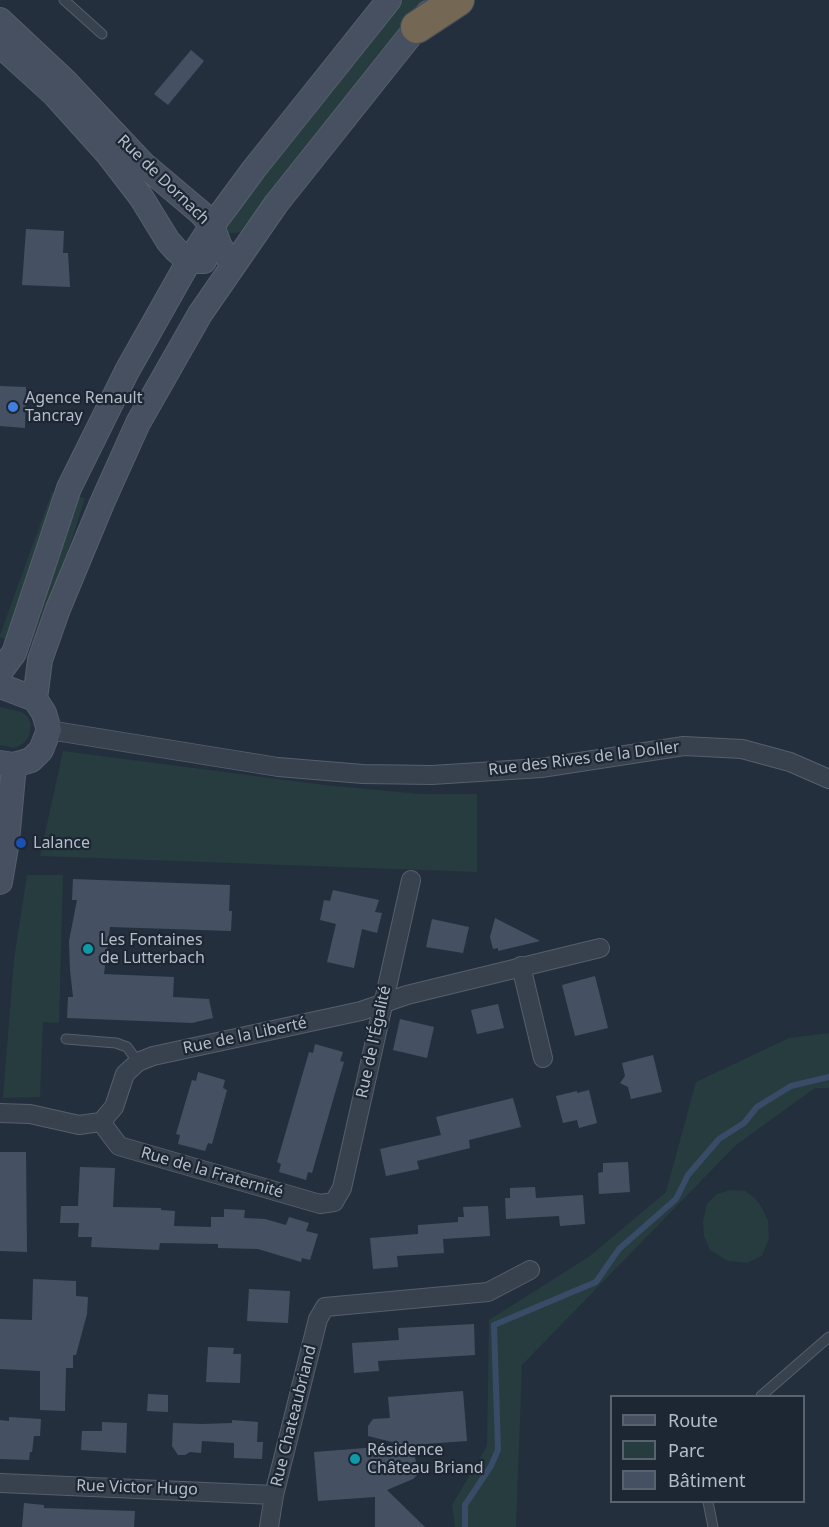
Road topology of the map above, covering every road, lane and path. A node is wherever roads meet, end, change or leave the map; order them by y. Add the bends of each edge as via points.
1 (64, 0) edge
2 (389, 0) edge
3 (438, 0) edge
4 (458, 0) edge
5 (0, 20) edge
6 (417, 27) junction
7 (102, 34) dead end
8 (0, 45) edge
9 (212, 226) junction
10 (189, 261) junction
11 (233, 264) junction
12 (0, 672) edge
13 (0, 686) edge
14 (35, 699) junction
15 (49, 730) junction
16 (7, 764) edge
17 (829, 778) edge
18 (411, 880) dead end
19 (0, 882) edge
20 (600, 948) dead end
21 (521, 966) junction
22 (382, 1004) junction
23 (66, 1039) dead end
24 (543, 1058) dead end
25 (138, 1062) junction
26 (0, 1113) edge
27 (101, 1122) junction
28 (334, 1203) joint
29 (530, 1270) dead end
30 (829, 1337) edge
31 (762, 1395) edge
32 (0, 1483) edge
33 (274, 1495) junction
34 (708, 1503) edge
35 (269, 1527) edge
36 (713, 1527) edge

1 - 7 lane
2 - 9 main road
3 - 6 main road
4 - 6 highway
5 - 9 main road, Rue de Dornach via 64,80 143,164
6 - 11 main road
8 - 10 main road, Rue de Dornach via 55,95 108,154 168,241
9 - 10 main road
9 - 11 main road, Rue de Dornach via 220,247
10 - 11 main road
10 - 12 main road via 127,371 69,488 14,653
11 - 14 main road via 134,433 102,503 40,660
13 - 14 main road
14 - 15 main road
15 - 16 main road via 41,750 31,760
15 - 17 street, Rue des Rives de la Doller via 278,767 363,774 432,776 541,768 684,746 742,749
16 - 19 main road via 7,841
18 - 22 street, Rue de l'Égalité
20 - 21 street, Rue de la Liberté
21 - 22 street, Rue de la Liberté
21 - 24 street
22 - 25 street, Rue de la Liberté
22 - 28 street, Rue de l'Égalité via 342,1188
23 - 25 lane via 116,1043 127,1047
25 - 27 street via 125,1074 114,1107
26 - 27 street via 30,1114 79,1125
27 - 28 street, Rue de la Fraternité via 118,1146 320,1204
29 - 33 street, Rue Chateaubriand via 488,1292 326,1307 318,1319
30 - 31 lane
32 - 33 street, Rue Victor Hugo
33 - 35 street, Rue Chateaubriand
34 - 36 lane

